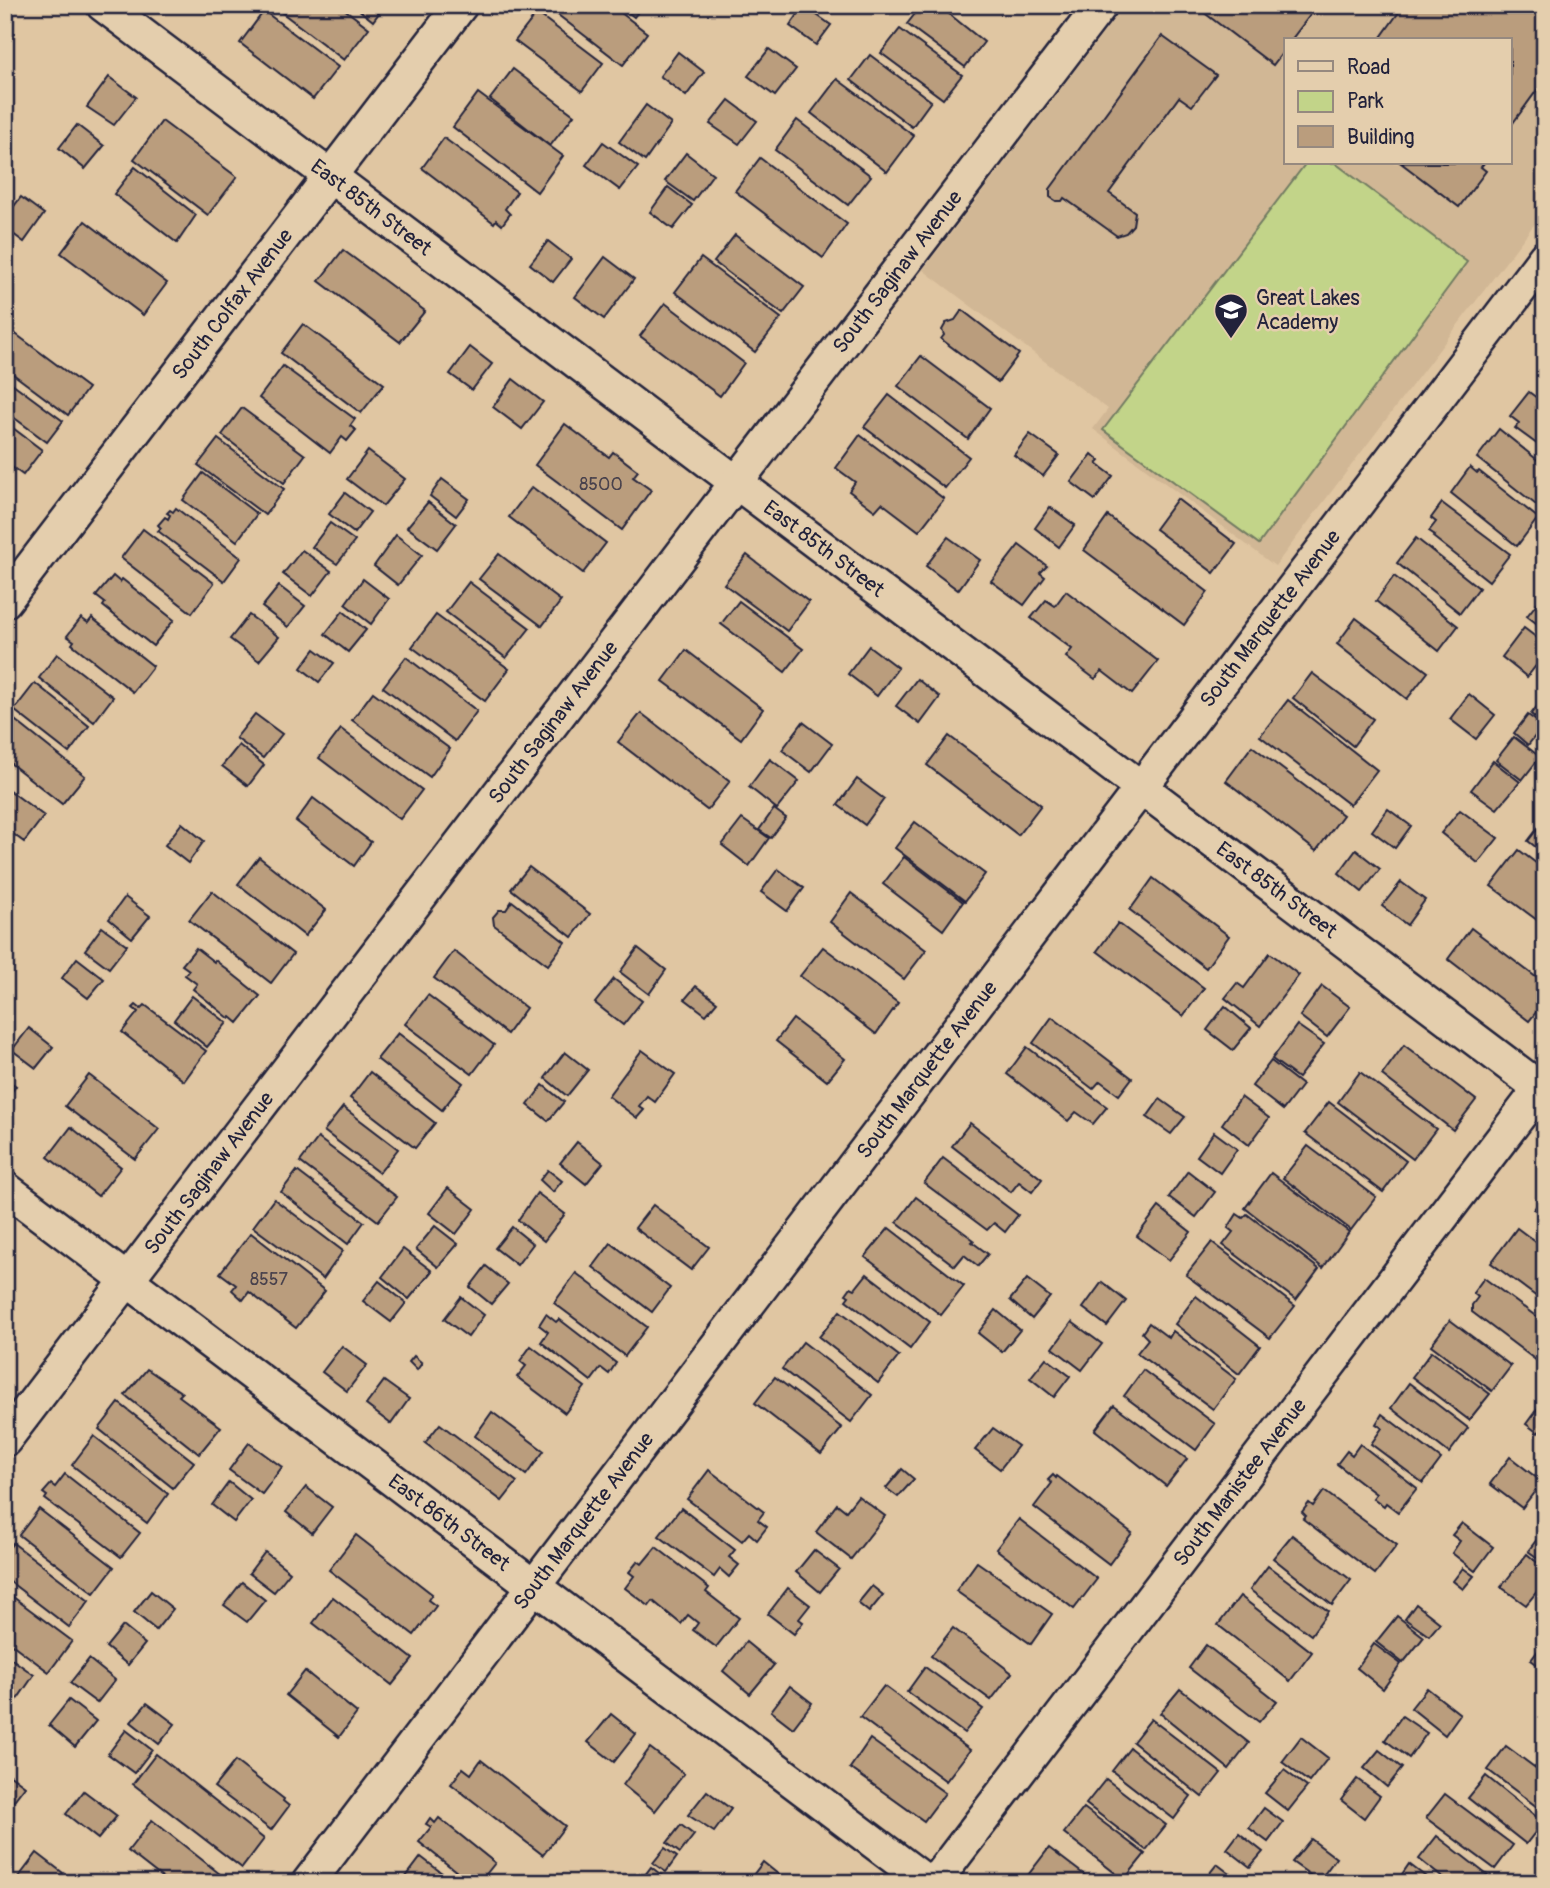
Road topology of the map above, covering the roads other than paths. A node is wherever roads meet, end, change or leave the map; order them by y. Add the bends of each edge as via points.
1 (103, 5) edge
2 (461, 5) edge
3 (1101, 5) edge
4 (330, 177) junction
5 (1545, 257) edge
6 (736, 482) junction
7 (5, 601) edge
8 (1141, 788) junction
9 (1543, 1087) edge
10 (5, 1188) edge
11 (127, 1280) junction
12 (5, 1440) edge
13 (534, 1586) junction
14 (309, 1883) edge
15 (928, 1883) edge
16 (934, 1883) edge

1 - 4 street, East 85th Street
2 - 4 street, South Colfax Avenue
3 - 6 street, South Saginaw Avenue
4 - 6 street, East 85th Street
4 - 7 street, South Colfax Avenue
5 - 8 street, South Marquette Avenue
6 - 8 street, East 85th Street
6 - 11 street, South Saginaw Avenue
8 - 9 street, East 85th Street
8 - 13 street, South Marquette Avenue
9 - 16 street, South Manistee Avenue
10 - 11 street, East 86th Street
11 - 12 street, South Saginaw Avenue
11 - 13 street, East 86th Street
13 - 14 street, South Marquette Avenue
13 - 15 street, East 86th Street

